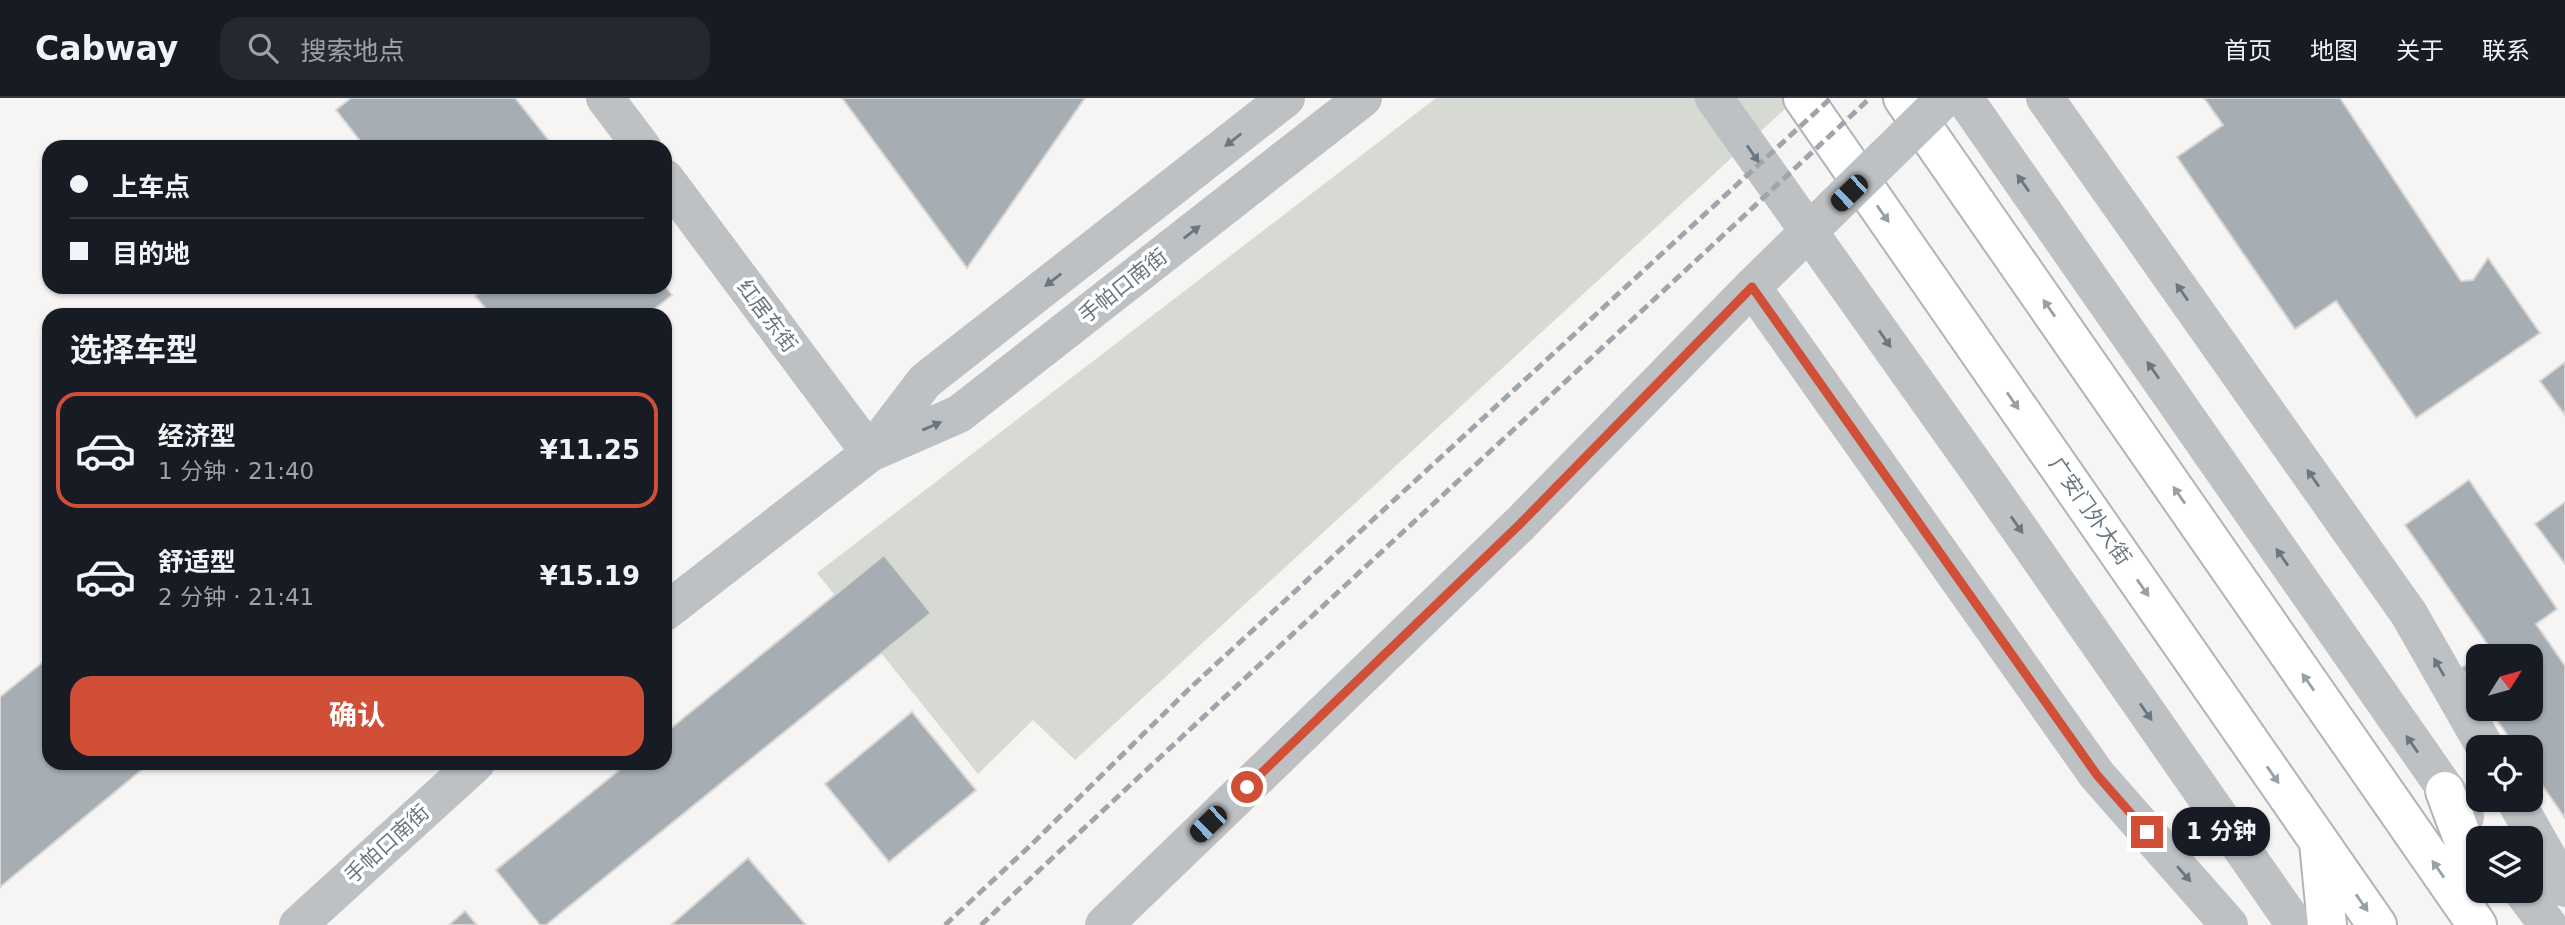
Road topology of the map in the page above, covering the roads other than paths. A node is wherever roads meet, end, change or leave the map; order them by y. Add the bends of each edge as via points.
1 (605, 98) edge
2 (1286, 98) edge
3 (1363, 98) edge
4 (1714, 98) edge
5 (1802, 98) edge
6 (1903, 98) edge
7 (1945, 98) edge
8 (1964, 98) edge
9 (2045, 98) edge
10 (637, 140) edge
11 (672, 187) edge
12 (1752, 287) junction
13 (870, 453) junction
14 (672, 607) edge
15 (2478, 735) edge
16 (468, 770) edge
17 (2445, 791) junction
18 (2522, 812) edge
19 (2472, 826) edge
20 (2319, 840) junction
21 (2466, 848) edge
22 (2565, 888) edge
23 (2487, 903) edge
24 (2531, 903) edge
25 (298, 925) edge
26 (1104, 925) edge
27 (2229, 925) edge
28 (2295, 925) edge
29 (2327, 925) edge
30 (2377, 925) edge
31 (2477, 925) edge
32 (2495, 925) edge
33 (2548, 925) edge

1 - 10 street
2 -> 13 street, 手帕口南街 via 925,381
13 -> 3 street, 手帕口南街 via 959,414
4 -> 28 street
5 -> 20 highway, 广安门外大街
31 -> 6 highway
7 - 12 street, bridge
17 -> 8 street
15 -> 9 street via 2409,614
11 - 13 street, 红居东街
12 - 26 street via 1520,524
12 -> 27 street via 2097,775
13 - 14 street, 手帕口南街
16 - 25 street, 手帕口南街
17 - 19 street
17 - 21 highway
18 - 22 street
20 - 29 highway
20 -> 30 highway, 广安门外大街
23 - 32 highway
24 - 33 street

